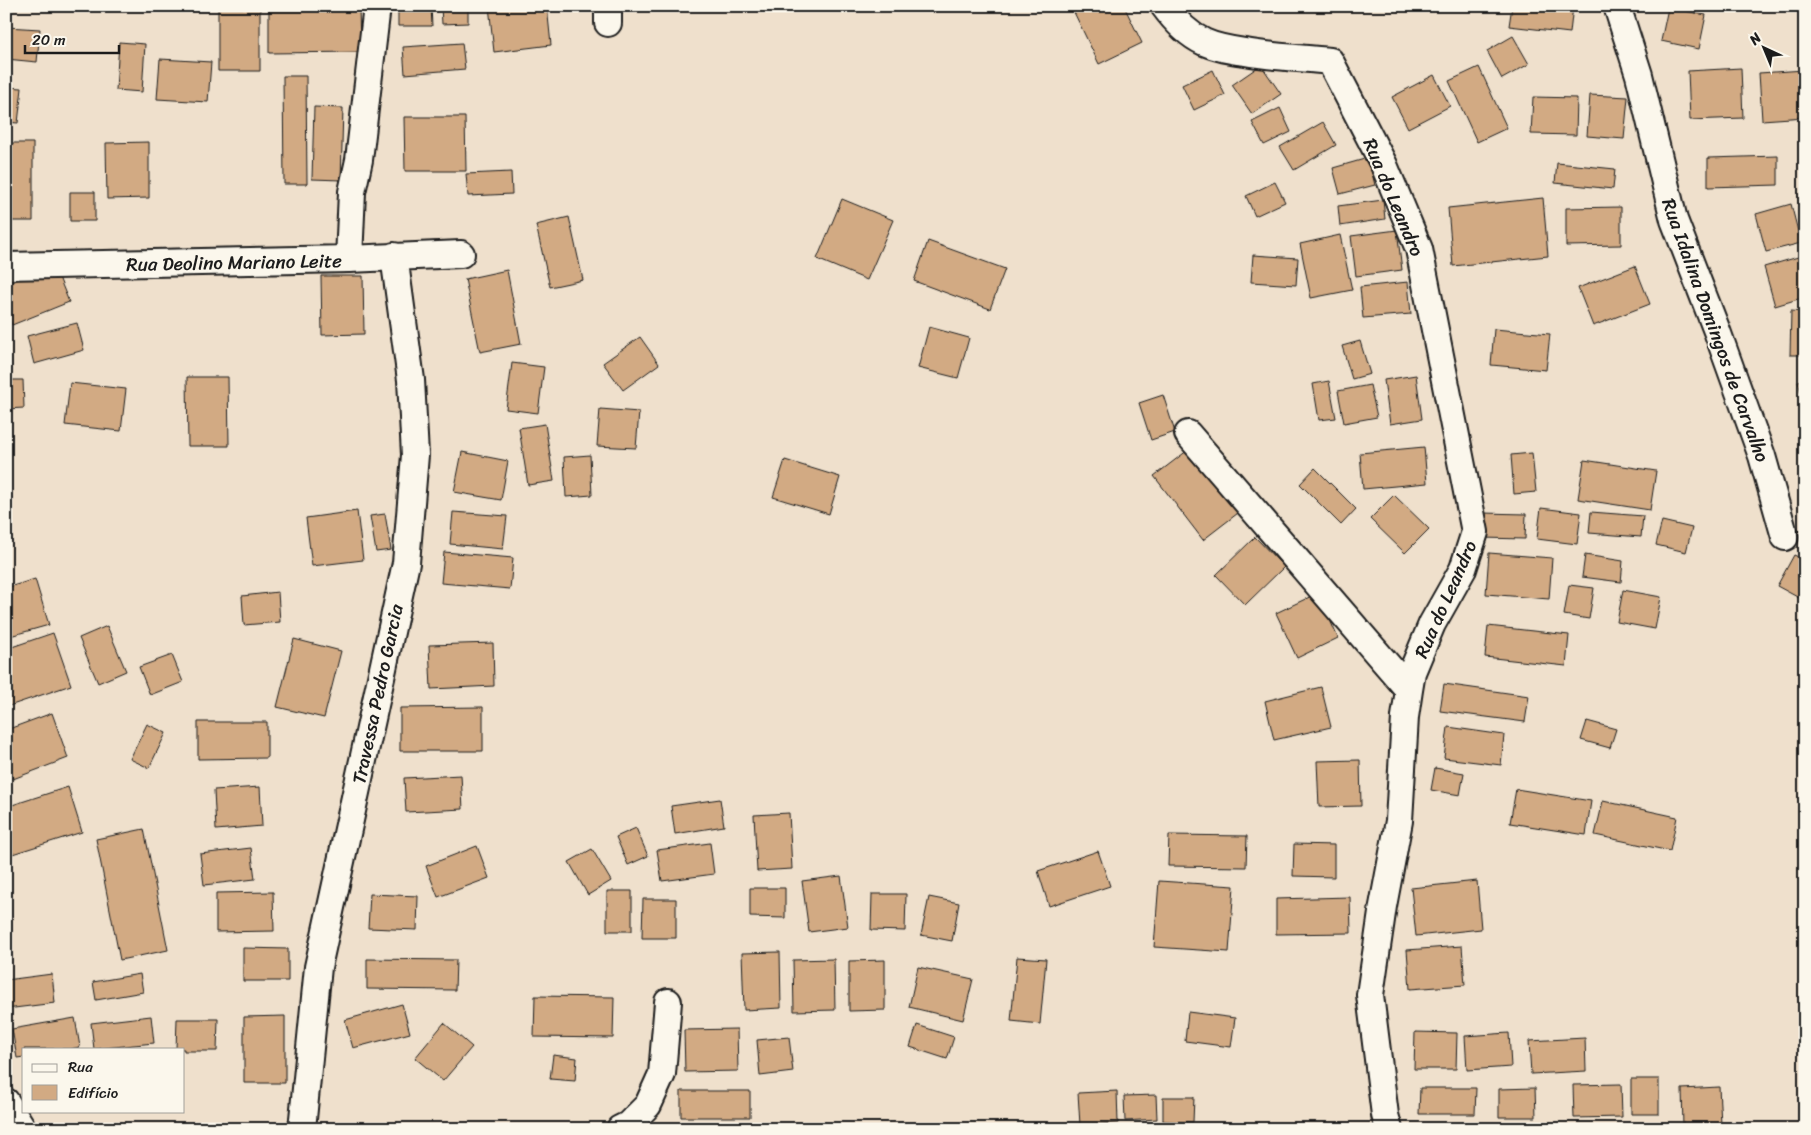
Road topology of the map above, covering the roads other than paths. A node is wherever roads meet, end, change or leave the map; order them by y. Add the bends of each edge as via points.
1 (377, 6) edge
2 (1164, 6) edge
3 (1617, 6) edge
4 (461, 254) dead end
5 (394, 256) junction
6 (349, 259) junction
7 (6, 266) edge
8 (1188, 434) dead end
9 (1785, 537) dead end
10 (1409, 690) junction
11 (668, 1002) dead end
12 (6, 1102) edge
13 (24, 1129) edge
14 (302, 1129) edge
15 (620, 1129) edge
16 (1389, 1129) edge

1 - 6 street via 359,160 352,192
2 - 10 street, Rua do Leandro via 1188,32 1219,48 1330,61 1384,165 1419,249 1475,532 1463,569 1428,632 1412,672
3 - 9 street, Rua Idalina Domingos de Carvalho via 1639,75 1674,220 1762,456
4 - 5 street, Rua Deolino Mariano Leite
5 - 6 street, Rua Deolino Mariano Leite
5 - 14 street, Travessa Pedro Garcia via 411,380 415,455 406,563 318,966
6 - 7 street, Rua Deolino Mariano Leite
8 - 10 street
10 - 16 street, Rua do Leandro via 1399,821 1370,996
11 - 15 street via 662,1074 648,1105
12 - 13 street

